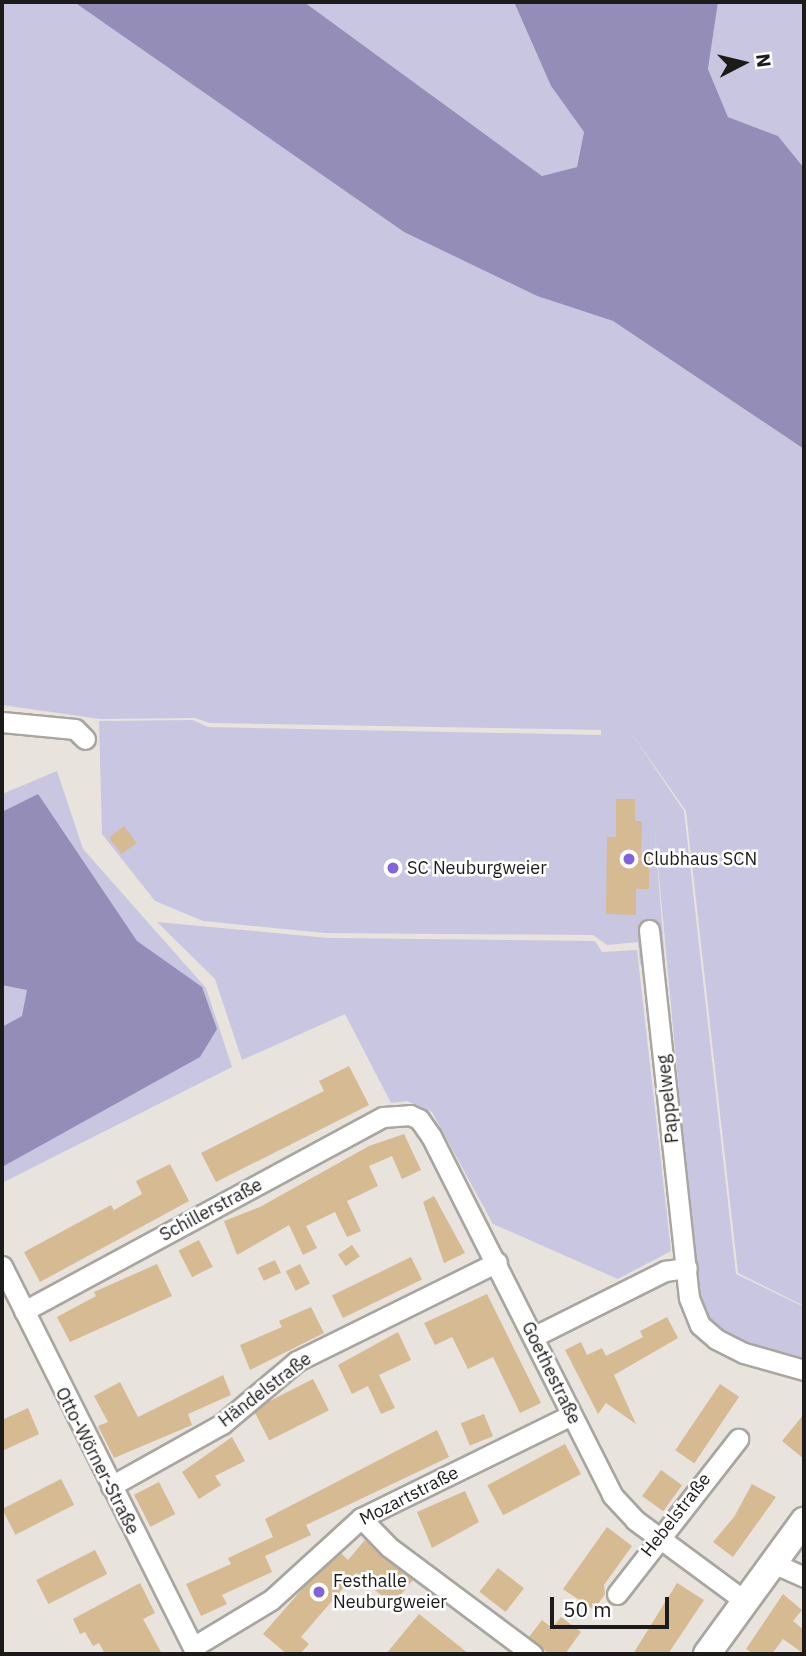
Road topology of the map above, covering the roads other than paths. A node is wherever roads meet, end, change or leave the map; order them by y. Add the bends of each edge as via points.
1 (2, 722) edge
2 (85, 739) dead end
3 (649, 930) dead end
4 (399, 1114) joint
5 (497, 1262) junction
6 (2, 1266) edge
7 (687, 1268) junction
8 (24, 1311) junction
9 (533, 1337) junction
10 (804, 1370) edge
11 (571, 1415) junction
12 (738, 1439) dead end
13 (111, 1486) junction
14 (361, 1518) junction
15 (804, 1521) edge
16 (661, 1539) junction
17 (773, 1563) junction
18 (804, 1577) edge
19 (617, 1594) dead end
20 (745, 1601) junction
21 (194, 1650) edge
22 (523, 1652) edge
23 (707, 1654) edge

1 - 2 street via 75,729
3 - 7 street, Pappelweg
4 - 5 street, Goethestraße via 419,1119 431,1136
4 - 8 street, Schillerstraße via 383,1117
5 - 9 street, Goethestraße
5 - 13 street, Händelstraße via 297,1361 222,1424
6 - 8 street, Otto-Wörner-Straße
7 - 9 street via 665,1271
7 - 10 street, Pappelweg via 689,1298 708,1332 744,1353
8 - 13 street, Otto-Wörner-Straße
9 - 11 street, Goethestraße
11 - 14 street, Mozartstraße
11 - 16 street, Goethestraße via 612,1495
12 - 16 street, Hebelstraße
13 - 21 street, Otto-Wörner-Straße
14 - 21 street, Mozartstraße via 271,1600
14 - 22 street via 389,1547
15 - 17 main road
16 - 19 street, Hebelstraße
16 - 20 street, Goethestraße
17 - 18 street
17 - 20 main road
20 - 23 main road

